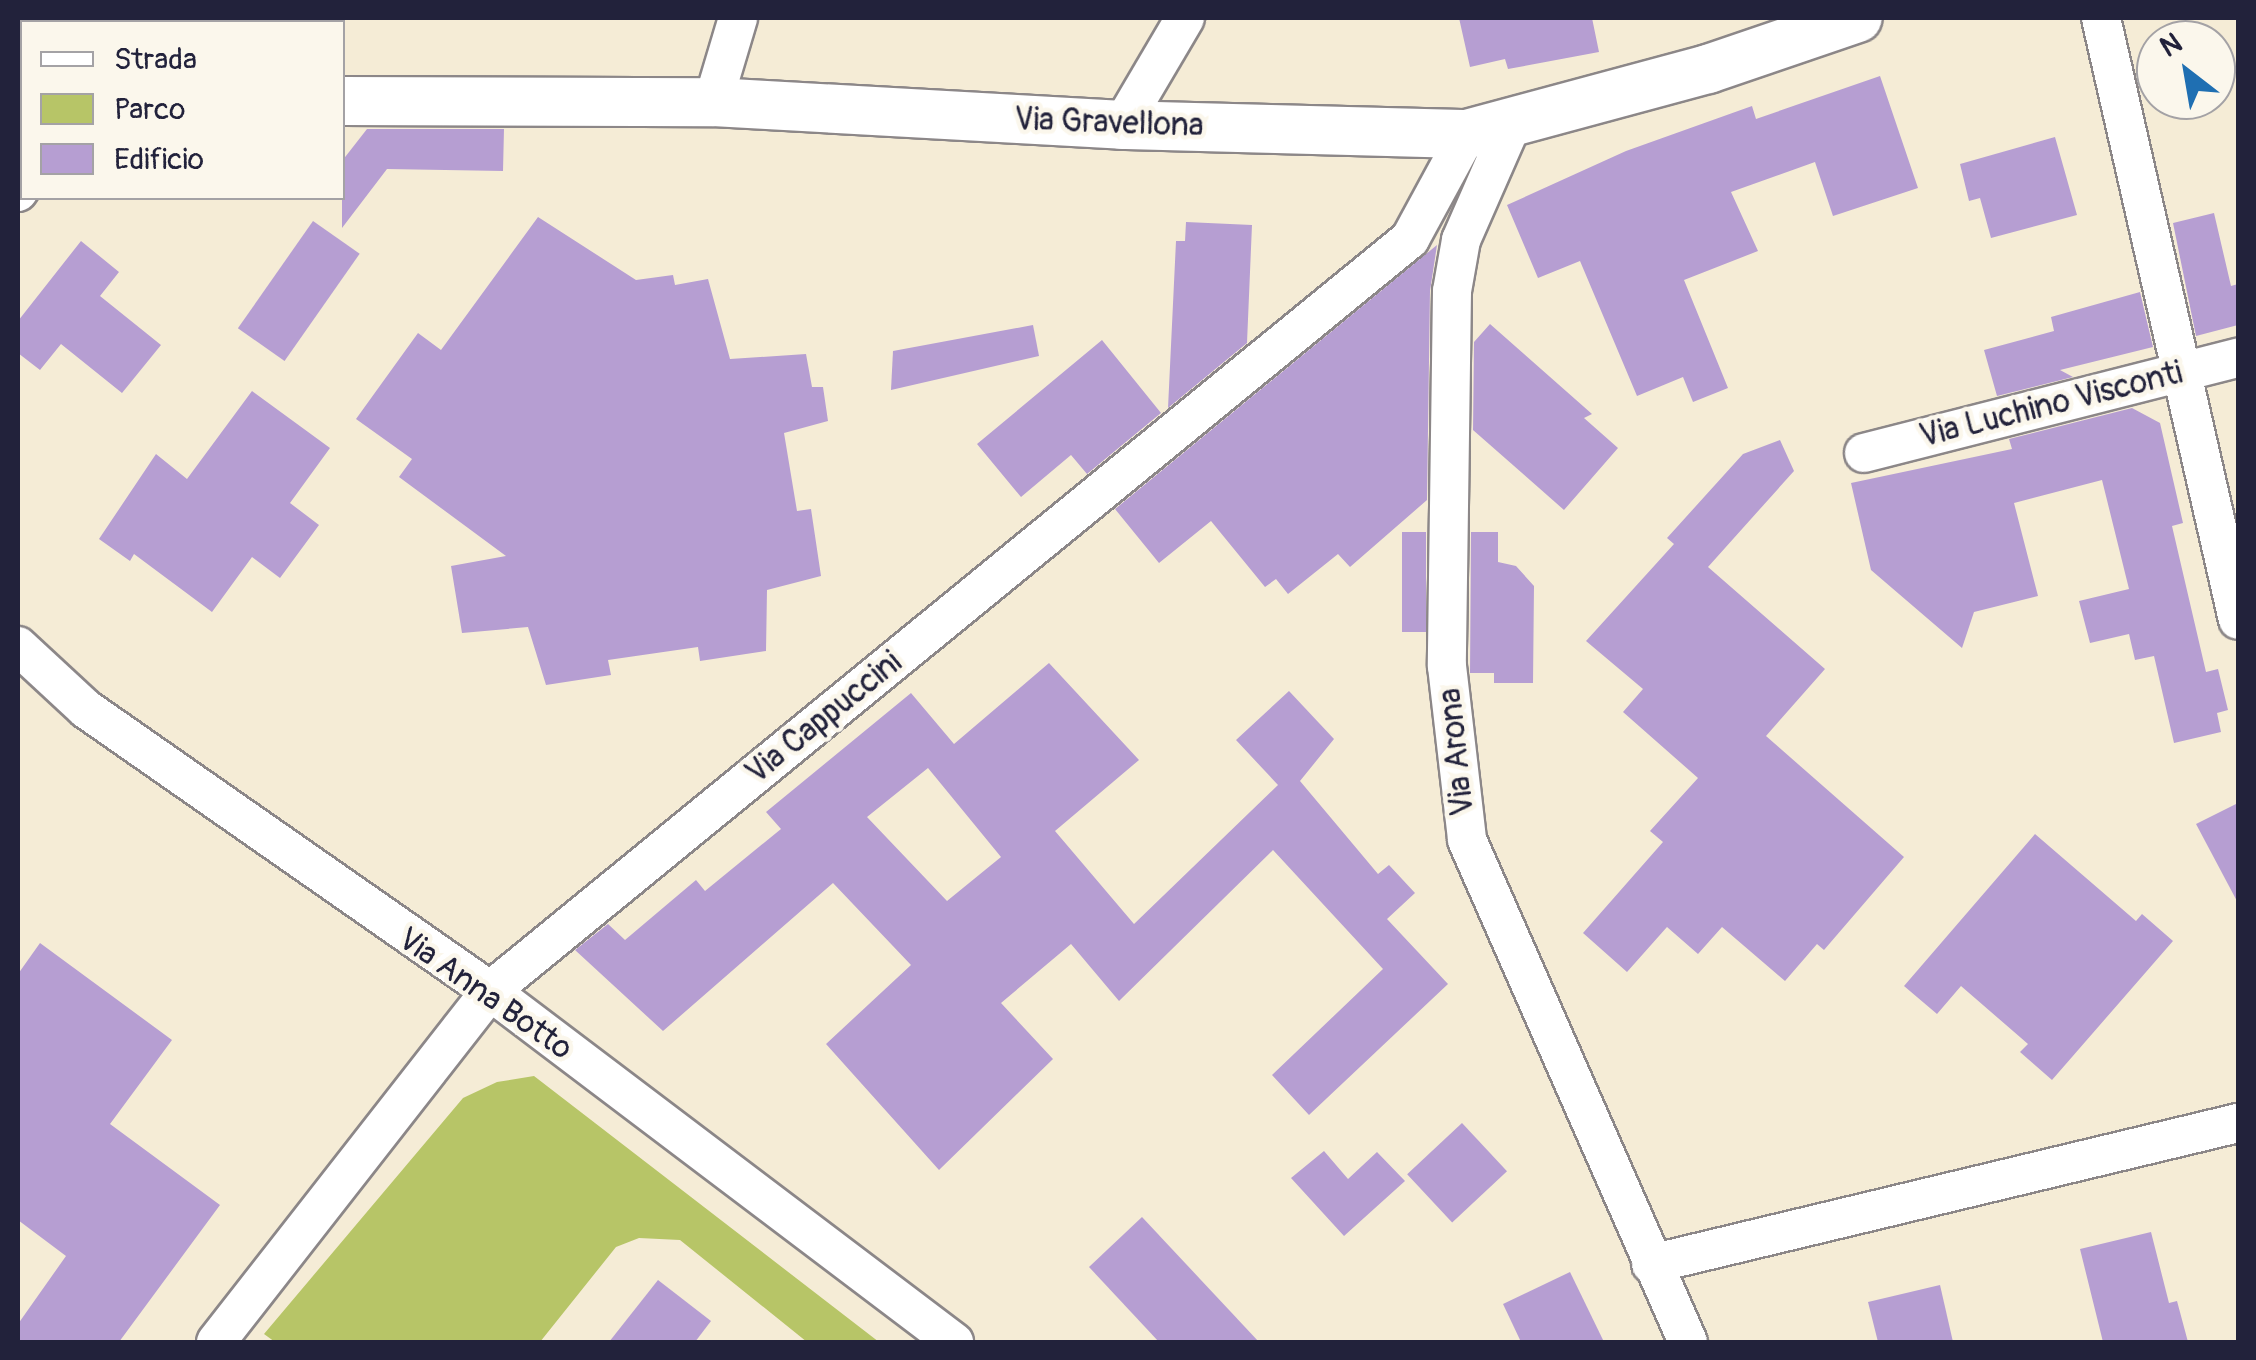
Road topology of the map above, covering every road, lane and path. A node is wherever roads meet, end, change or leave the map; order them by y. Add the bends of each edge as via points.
1 (738, 18) edge
2 (1185, 18) edge
3 (1858, 18) edge
4 (2101, 18) edge
5 (345, 101) edge
6 (712, 102) junction
7 (1122, 125) junction
8 (1489, 130) junction
9 (2238, 358) edge
10 (2186, 372) junction
11 (1864, 452) dead end
12 (2238, 620) edge
13 (18, 646) edge
14 (490, 991) junction
15 (2238, 1123) edge
16 (1651, 1264) junction
17 (223, 1340) edge
18 (954, 1342) edge
19 (1688, 1342) edge

1 - 6 street
2 - 7 street
3 - 8 street, Via Gravellona
4 - 10 street
5 - 6 street, Via Gravellona
6 - 7 street, Via Gravellona
7 - 8 street, Via Gravellona
8 - 14 street, Via Cappuccini via 1410,239
8 - 16 street, Via Arona via 1452,291 1447,666 1467,840
9 - 10 street, Via Luchino Visconti
10 - 11 street, Via Luchino Visconti
10 - 12 street
13 - 14 street, Via Anna Botto via 86,709
14 - 17 street, Via Cappuccini
14 - 18 street, Via Anna Botto
15 - 16 street
16 - 19 street, Via Arona

